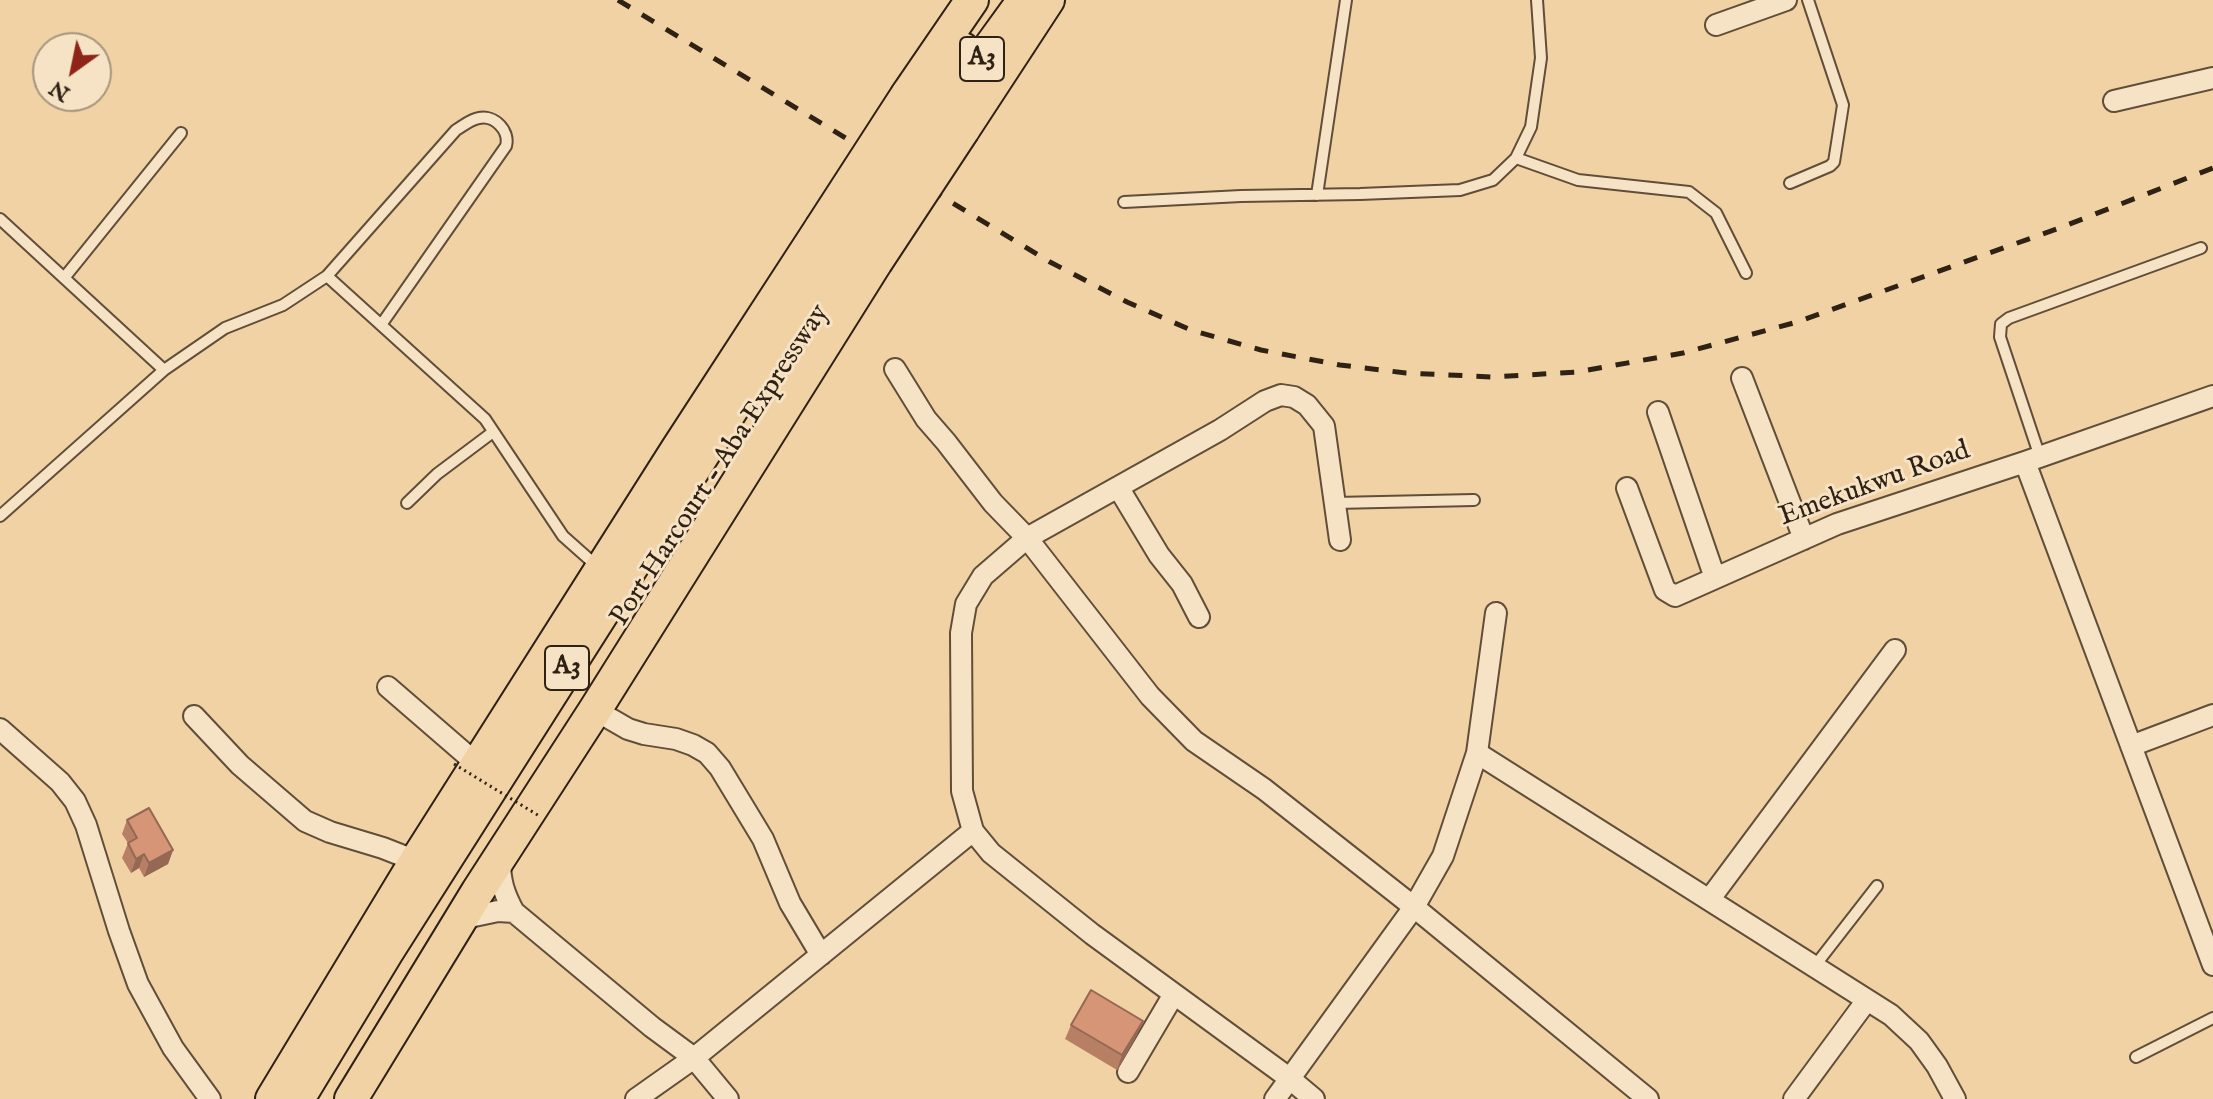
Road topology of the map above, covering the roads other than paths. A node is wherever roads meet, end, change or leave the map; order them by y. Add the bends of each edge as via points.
1 (972, 0) edge
2 (996, 0) edge
3 (1024, 0) edge
4 (1048, 0) edge
5 (1346, 0) edge
6 (1537, 0) edge
7 (1786, 0) edge
8 (1808, 0) edge
9 (1716, 25) dead end
10 (2213, 78) edge
11 (2114, 101) dead end
12 (934, 113) junction
13 (181, 133) dead end
14 (1516, 158) junction
15 (1790, 183) dead end
16 (1317, 195) junction
17 (1124, 202) dead end
18 (0, 219) edge
19 (849, 245) junction
20 (2201, 248) dead end
21 (1746, 273) dead end
22 (327, 276) junction
23 (64, 278) junction
24 (381, 325) junction
25 (895, 369) dead end
26 (164, 370) junction
27 (1742, 378) dead end
28 (2213, 396) edge
29 (1658, 412) dead end
30 (493, 432) junction
31 (2032, 459) junction
32 (1118, 487) junction
33 (1627, 488) dead end
34 (1474, 500) dead end
35 (407, 503) dead end
36 (1335, 503) junction
37 (0, 516) edge
38 (1027, 538) junction
39 (1804, 539) junction
40 (1340, 540) dead end
41 (601, 569) junction
42 (1715, 578) junction
43 (1496, 613) dead end
44 (1199, 617) dead end
45 (1895, 650) dead end
46 (388, 687) dead end
47 (595, 710) junction
48 (2213, 715) edge
49 (194, 716) dead end
50 (0, 729) edge
51 (2131, 746) junction
52 (1477, 753) junction
53 (465, 764) junction
54 (973, 831) junction
55 (500, 857) junction
56 (416, 861) junction
57 (1877, 886) dead end
58 (1709, 900) junction
59 (1414, 907) junction
60 (514, 912) junction
61 (460, 919) junction
62 (821, 955) junction
63 (2213, 965) edge
64 (1814, 967) junction
65 (1174, 994) junction
66 (1867, 1000) junction
67 (2213, 1018) edge
68 (2136, 1057) dead end
69 (694, 1058) junction
70 (1128, 1072) dead end
71 (1289, 1078) junction
72 (210, 1099) edge
73 (272, 1099) edge
74 (298, 1099) edge
75 (323, 1099) edge
76 (351, 1099) edge
77 (636, 1099) edge
78 (728, 1099) edge
79 (1275, 1099) edge
80 (1314, 1099) edge
81 (1648, 1099) edge
82 (1794, 1099) edge
83 (1955, 1099) edge

1 - 12 main road
2 - 12 main road, Port Harcourt - Aba Expressway / A3
3 - 12 main road, Port Harcourt - Aba Expressway / A3
4 - 12 main road
5 - 16 lane
6 - 14 lane via 1541,58 1531,127
7 - 9 street
8 - 15 lane via 1843,110 1834,162
10 - 11 street
12 - 19 main road, Port Harcourt - Aba Expressway / A3, bridge
12 - 19 main road, bridge
13 - 23 lane
14 - 16 lane via 1493,180 1460,190
14 - 21 lane via 1578,180 1689,192 1716,213
16 - 17 lane
18 - 23 lane
19 - 41 main road
19 - 47 main road
19 - 74 main road, Port Harcourt - Aba Expressway / A3 via 435,877
19 - 75 main road, Port Harcourt - Aba Expressway / A3
20 - 31 lane via 2001,324
22 - 24 lane
22 - 24 lane via 456,130 487,118 505,130 506,146
22 - 26 lane via 283,305 225,328
23 - 26 lane
24 - 30 lane
25 - 38 street via 926,419
26 - 37 lane
27 - 39 street
28 - 31 street, Emekukwu Road
29 - 42 street
30 - 35 lane
30 - 41 lane via 563,536
31 - 39 street, Emekukwu Road
31 - 51 street
32 - 36 street via 1281,395 1307,405 1324,426
32 - 38 street
32 - 44 street
33 - 42 street, Emekukwu Road via 1665,590 1675,596
34 - 36 lane
36 - 40 street
38 - 54 street via 983,576 966,604 961,633 962,791
38 - 59 street via 1150,696 1194,741
39 - 42 street, Emekukwu Road
41 - 53 main road
43 - 52 street
45 - 58 street
46 - 53 street
47 - 55 main road
47 - 62 street via 628,729 676,739 707,753 763,839 790,903
48 - 51 street
49 - 56 street via 305,821
50 - 72 street via 75,801 138,984 173,1048
51 - 63 street
52 - 58 street
52 - 59 street via 1443,856
53 - 56 main road
54 - 62 street
54 - 65 street via 991,853
55 - 60 street via 502,891
55 - 61 main road
56 - 73 main road
57 - 64 lane
58 - 64 street
59 - 71 street
59 - 81 street
60 - 61 street
60 - 69 street
61 - 76 main road
62 - 69 street
64 - 66 street
65 - 70 street
65 - 71 street
66 - 82 street
66 - 83 street via 1919,1041
67 - 68 lane
69 - 77 street
69 - 78 street
71 - 79 street
71 - 80 street

